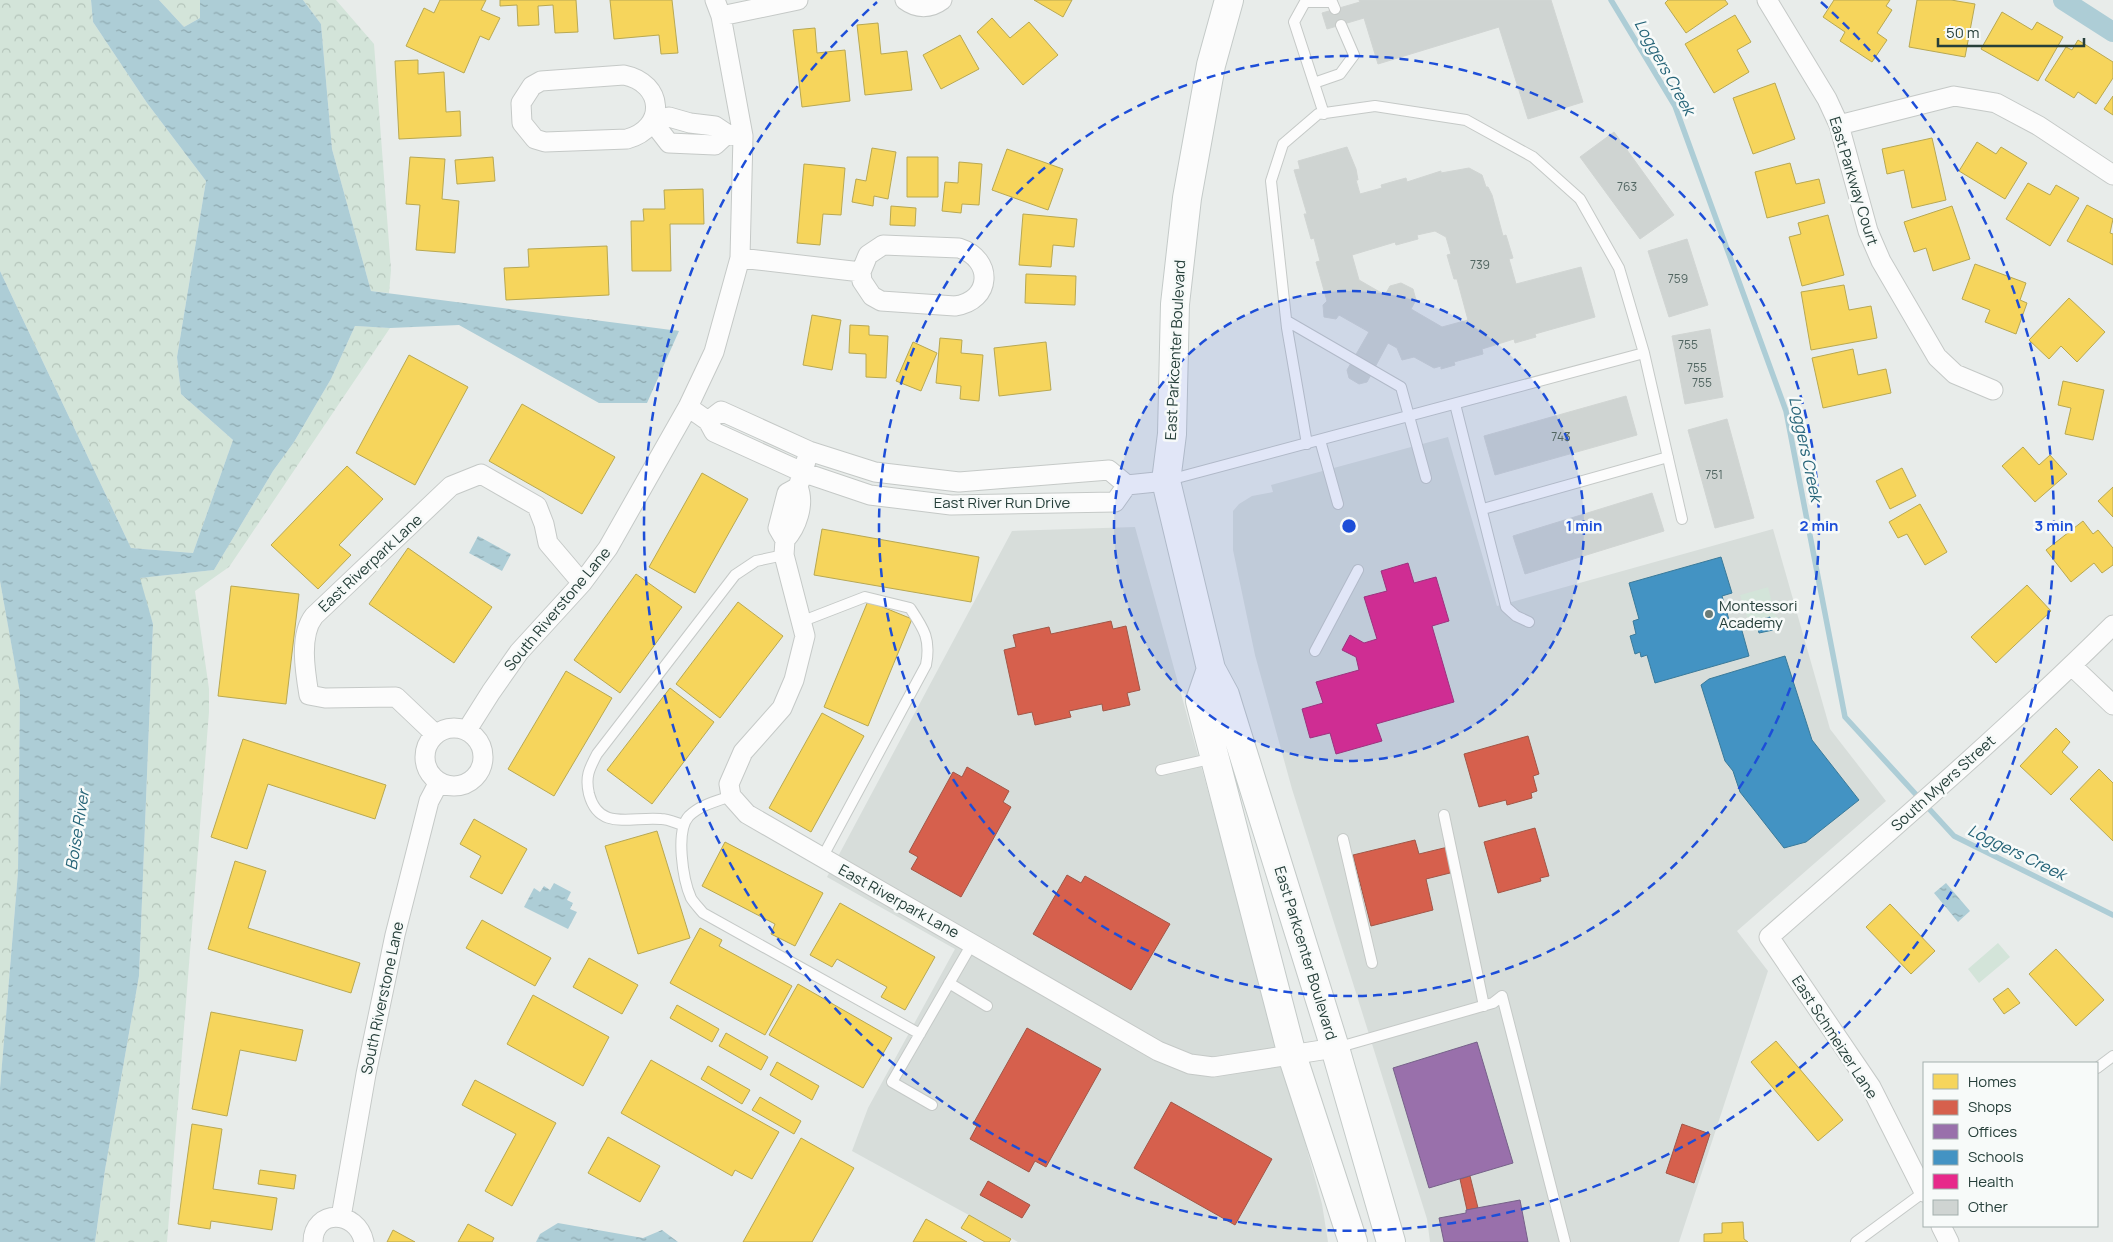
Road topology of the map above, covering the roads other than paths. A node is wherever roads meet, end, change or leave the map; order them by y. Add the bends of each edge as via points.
1 (798, 0) edge
2 (905, 0) edge
3 (942, 0) edge
4 (1228, 0) edge
5 (1767, 0) edge
6 (718, 8) edge
7 (1335, 9) dead end
8 (1341, 25) dead end
9 (1314, 83) junction
10 (1324, 114) junction
11 (652, 121) junction
12 (1838, 125) junction
13 (735, 135) junction
14 (2113, 175) edge
15 (740, 258) junction
16 (861, 272) junction
17 (1286, 321) junction
18 (1644, 353) junction
19 (1993, 390) dead end
20 (1455, 404) junction
21 (688, 407) junction
22 (1410, 416) junction
23 (708, 421) junction
24 (1320, 440) junction
25 (1307, 444) junction
26 (809, 451) junction
27 (1668, 457) junction
28 (1426, 478) dead end
29 (800, 479) junction
30 (1166, 481) junction
31 (1127, 485) junction
32 (1338, 504) dead end
33 (1484, 509) junction
34 (1682, 519) dead end
35 (785, 547) junction
36 (1358, 570) dead end
37 (582, 583) junction
38 (803, 621) junction
39 (1530, 622) dead end
40 (2113, 625) edge
41 (1315, 651) dead end
42 (2072, 666) junction
43 (1211, 669) junction
44 (2113, 706) edge
45 (467, 730) junction
46 (435, 734) junction
47 (1215, 757) junction
48 (1161, 770) dead end
49 (439, 782) junction
50 (731, 796) junction
51 (1444, 815) dead end
52 (683, 825) junction
53 (1343, 839) dead end
54 (822, 858) junction
55 (1769, 937) joint
56 (973, 942) junction
57 (1372, 963) dead end
58 (949, 983) junction
59 (988, 1006) dead end
60 (1484, 1006) junction
61 (920, 1034) junction
62 (1335, 1048) junction
63 (1292, 1055) junction
64 (2113, 1056) edge
65 (2098, 1067) edge
66 (932, 1105) dead end
67 (1923, 1190) edge
68 (1923, 1193) edge
69 (341, 1218) junction
70 (1942, 1227) edge
71 (312, 1242) edge
72 (364, 1242) edge
73 (1353, 1242) edge
74 (1391, 1242) edge
75 (1566, 1242) edge
76 (1856, 1242) edge
77 (1949, 1242) edge

1 - 6 street
2 - 3 street via 918,7 927,7
4 - 30 main road, East Parkcenter Boulevard via 1211,64 1187,198 1176,304 1172,434
5 - 12 street, East Parkway Court via 1827,99
6 - 13 street
7 - 9 lane via 1332,2 1305,2 1294,22
8 - 9 lane via 1354,55 1340,74
9 - 10 lane
10 - 17 lane via 1318,114 1283,144 1271,181
10 - 18 lane via 1375,106 1466,120 1533,157 1585,207 1619,268
11 - 11 street via 646,130 627,139 544,142 535,139 524,128 520,103 532,86 541,81 624,75 639,80 651,90 655,106
11 - 13 street via 669,117 715,126
11 - 13 street via 669,143 715,146
12 - 14 street via 1954,96 1996,103 2039,126
12 - 19 street, East Parkway Court via 1868,231 1881,262 1937,357 1955,374
13 - 15 street
15 - 16 street
15 - 21 street via 714,352
16 - 16 street via 868,255 883,245 959,248 976,257 984,274 980,293 965,304 955,306 881,301 866,290
17 - 22 lane via 1401,387
17 - 25 lane
18 - 20 lane
18 - 27 lane
20 - 22 lane
20 - 33 lane
21 - 23 street, East River Run Drive
21 - 37 street, South Riverstone Lane via 623,524
22 - 24 lane
22 - 28 lane
23 - 26 street, East River Run Drive via 721,411
23 - 29 street, East River Run Drive via 714,432
24 - 25 lane
24 - 32 lane
25 - 30 lane
26 - 29 street
26 - 31 street, East River Run Drive via 875,472 959,482 1109,470
27 - 33 lane
27 - 34 lane
29 - 31 street, East River Run Drive via 870,496 951,505 1115,502
29 - 35 street via 787,493 778,528
30 - 31 street
30 - 43 main road, East Parkcenter Boulevard
33 - 39 lane via 1506,607
35 - 38 street
35 - 52 lane via 735,575 588,769 586,780 592,804 606,817 614,820 662,819
36 - 41 lane
37 - 45 street, South Riverstone Lane via 519,652
37 - 46 street, East Riverpark Lane via 548,543 537,506 481,474 451,486 314,616 305,632 309,695 325,698 396,697
38 - 50 street via 805,636 794,680 782,708 739,758 729,784
38 - 54 lane via 865,597 910,608 924,629 929,649 926,665
40 - 42 street, South Myers Street
42 - 44 street
42 - 55 street, South Myers Street
43 - 47 main road via 1200,701
43 - 62 main road, East Parkcenter Boulevard via 1225,695
45 - 46 street via 452,728
45 - 49 street via 478,738 482,747 484,756 479,774 472,781 453,787
46 - 49 street via 427,747 425,762 428,771
47 - 48 lane
47 - 63 main road
49 - 69 street, South Riverstone Lane via 429,801 395,935
50 - 52 lane via 705,806 689,816
50 - 54 street, East Riverpark Lane via 747,814
51 - 60 lane
52 - 61 lane via 681,840 686,884 692,900 703,913
53 - 57 lane
54 - 56 street, East Riverpark Lane
55 - 67 street, East Schmeizer Lane via 1871,1087
56 - 58 lane
56 - 63 street, East Riverpark Lane via 1158,1051 1190,1064 1213,1067
58 - 59 lane
58 - 61 lane
60 - 62 lane
60 - 75 lane via 1502,996
61 - 66 lane via 892,1082
62 - 63 street, East Riverpark Lane
62 - 74 main road, East Parkcenter Boulevard
63 - 73 main road
64 - 65 lane
68 - 76 lane
69 - 71 street via 321,1223
69 - 72 street via 358,1227
70 - 77 street

